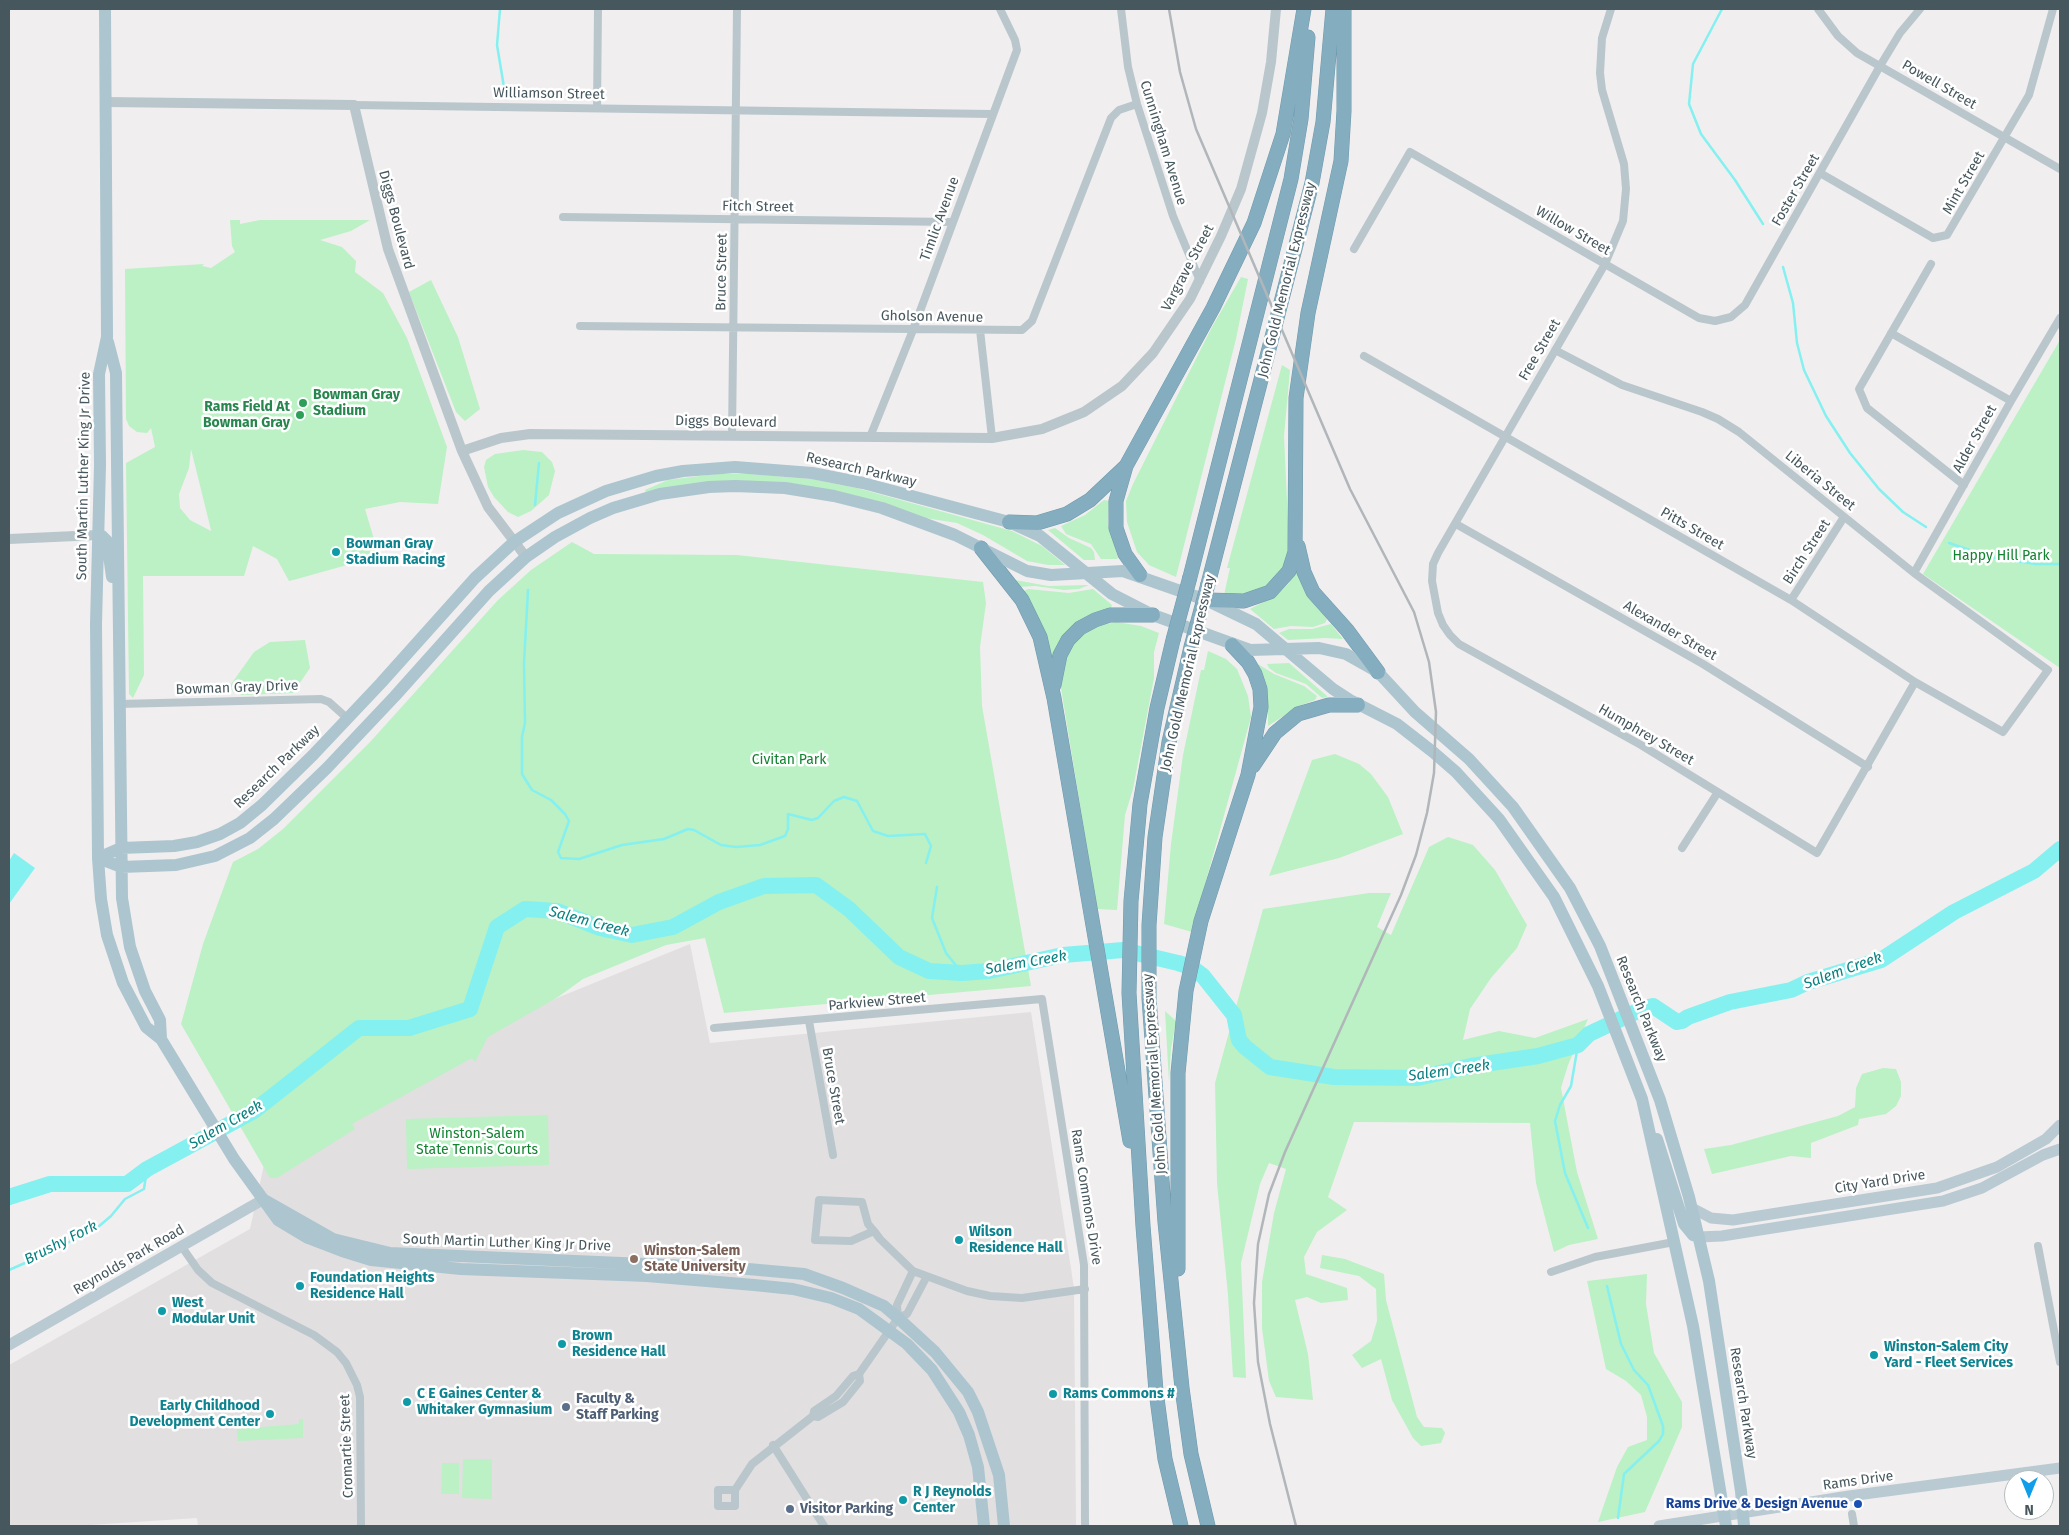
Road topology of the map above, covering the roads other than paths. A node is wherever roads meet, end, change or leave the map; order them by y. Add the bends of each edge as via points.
1 (105, 9) edge
2 (598, 9) edge
3 (737, 9) edge
4 (1000, 9) edge
5 (1121, 9) edge
6 (1276, 9) edge
7 (1304, 9) edge
8 (1309, 9) edge
9 (1333, 9) edge
10 (1344, 9) edge
11 (1611, 9) edge
12 (1818, 9) edge
13 (1920, 9) edge
14 (2053, 9) edge
15 (1880, 66) junction
16 (106, 102) junction
17 (1137, 104) junction
18 (354, 105) junction
19 (597, 108) junction
20 (736, 109) junction
21 (992, 114) junction
22 (2005, 137) junction
23 (2060, 169) edge
24 (1820, 172) junction
25 (563, 217) dead end
26 (735, 219) junction
27 (952, 222) junction
28 (1354, 249) dead end
29 (1606, 264) junction
30 (1931, 264) dead end
31 (1200, 281) junction
32 (2060, 318) edge
33 (1726, 319) joint
34 (580, 326) dead end
35 (734, 328) junction
36 (913, 330) junction
37 (980, 330) junction
38 (1891, 332) junction
39 (107, 337) junction
40 (1555, 350) junction
41 (1364, 356) dead end
42 (2010, 401) junction
43 (1504, 435) junction
44 (732, 436) junction
45 (870, 437) junction
46 (992, 438) junction
47 (462, 452) junction
48 (1126, 466) junction
49 (1964, 486) junction
50 (1844, 517) junction
51 (1009, 522) junction
52 (1456, 524) junction
53 (98, 535) junction
54 (1296, 537) junction
55 (9, 538) edge
56 (514, 542) junction
57 (981, 548) junction
58 (526, 557) junction
59 (1086, 572) junction
60 (1914, 573) junction
61 (1140, 575) junction
62 (1206, 600) junction
63 (1791, 600) junction
64 (118, 616) junction
65 (1153, 616) junction
66 (1459, 644) joint
67 (1232, 645) junction
68 (1286, 649) junction
69 (1378, 672) junction
70 (1915, 682) junction
71 (1054, 698) junction
72 (119, 704) junction
73 (1358, 705) junction
74 (348, 719) junction
75 (2002, 732) joint
76 (1868, 767) junction
77 (1248, 775) junction
78 (1718, 792) junction
79 (121, 848) junction
80 (1682, 848) dead end
81 (98, 858) junction
82 (121, 867) junction
83 (1042, 999) joint
84 (809, 1021) junction
85 (714, 1028) dead end
86 (161, 1038) junction
87 (1642, 1099) junction
88 (2060, 1125) edge
89 (2060, 1149) edge
90 (833, 1155) dead end
91 (264, 1200) junction
92 (1692, 1208) junction
93 (1143, 1226) junction
94 (874, 1231) junction
95 (1699, 1237) junction
96 (1674, 1242) junction
97 (182, 1246) junction
98 (2038, 1246) dead end
99 (913, 1271) junction
100 (1551, 1272) dead end
101 (926, 1278) junction
102 (1085, 1289) junction
103 (898, 1318) junction
104 (890, 1330) junction
105 (1178, 1335) junction
106 (9, 1345) edge
107 (2060, 1362) edge
108 (859, 1374) junction
109 (826, 1403) junction
110 (833, 1408) junction
111 (813, 1416) junction
112 (773, 1445) junction
113 (2060, 1468) edge
114 (735, 1490) dead end
115 (1743, 1513) junction
116 (1852, 1514) dead end
117 (1725, 1521) edge
118 (1086, 1524) edge
119 (362, 1526) edge
120 (824, 1526) edge
121 (984, 1526) edge
122 (1004, 1526) edge
123 (1181, 1526) edge
124 (1208, 1526) edge
125 (1659, 1526) edge
126 (1744, 1526) edge
127 (1854, 1526) edge

1 - 16 main road
2 - 19 street
3 - 20 street, Bruce Street
4 - 21 street, Timlic Avenue via 1015,40 1016,50
5 - 17 street, Cunningham Avenue via 1126,57
6 - 31 street, Vargrave Street via 1268,86 1249,164 1232,214
7 - 48 highway via 1283,134 1254,223 1217,301
8 - 93 highway, John Gold Memorial Expressway, bridge via 1305,90 1291,179 1157,708 1135,843 1129,993
9 - 105 highway, John Gold Memorial Expressway, bridge via 1323,122 1312,183 1191,647 1164,774 1155,837 1148,998 1165,1222
10 - 54 highway via 1341,161 1308,313 1296,398
11 - 29 street, Free Street via 1600,50 1602,90 1618,139 1626,189 1623,221
12 - 15 street, Powell Street via 1847,45
13 - 15 street, Foster Street via 1900,33
14 - 22 street, Mint Street via 2032,88
15 - 22 street, Powell Street
15 - 24 street, Foster Street
16 - 18 street, Williamson Street
16 - 39 main road
17 - 31 street, Cunningham Avenue via 1173,216
17 - 37 street, Gholson Avenue via 1119,110 1112,118 1029,326 1016,331
18 - 19 street, Williamson Street
18 - 47 street, Diggs Boulevard via 388,249
19 - 20 street, Williamson Street
20 - 21 street, Williamson Street
20 - 26 street, Bruce Street
21 - 27 street, Timlic Avenue
22 - 23 street, Powell Street
22 - 24 street, Mint Street via 1951,230 1940,238 1933,238
24 - 33 street, Foster Street via 1745,305
25 - 26 street, Fitch Street
26 - 27 street, Fitch Street
26 - 35 street, Bruce Street
27 - 36 street, Timlic Avenue
28 - 29 street, Willow Street via 1410,152
29 - 33 street, Willow Street via 1699,318
29 - 40 street, Free Street
30 - 38 street
31 - 46 street, Vargrave Street via 1153,353 1110,396 1055,425
32 - 42 street, Alder Street
34 - 35 street, Gholson Avenue
35 - 36 street, Gholson Avenue
35 - 44 street, Bruce Street
36 - 37 street, Gholson Avenue
36 - 45 street, Timlic Avenue
37 - 46 street
38 - 42 street
38 - 49 street via 1859,389 1867,408
39 - 53 main road, South Martin Luther King Jr Drive via 99,374
39 - 64 main road, South Martin Luther King Jr Drive via 116,373
40 - 43 street, Free Street
40 - 50 street, Liberia Street via 1622,385 1718,418
41 - 43 street, Pitts Street
42 - 49 street, Alder Street
43 - 52 street, Free Street
43 - 63 street, Pitts Street
44 - 45 street, Diggs Boulevard
44 - 47 street, Diggs Boulevard via 530,434 502,438
45 - 46 street, Diggs Boulevard
47 - 56 street, Diggs Boulevard via 488,507
48 - 51 highway via 1090,500 1067,514 1037,523
48 - 61 highway via 1116,501 1116,528 1125,554
49 - 60 street, Alder Street
50 - 60 street, Liberia Street
50 - 63 street, Birch Street
51 - 56 main road, Research Parkway via 821,474 761,468 708,468 656,476 606,491 558,513
51 - 59 main road, Research Parkway via 1040,536
52 - 66 street, Free Street via 1438,553 1431,572 1438,614 1450,636
52 - 76 street, Alexander Street via 1703,664
53 - 55 street
53 - 64 main road via 107,541
53 - 81 main road, South Martin Luther King Jr Drive
54 - 62 highway via 1288,571 1270,592 1244,601
54 - 69 highway via 1304,572 1313,592
56 - 58 street, Diggs Boulevard
56 - 74 main road, Research Parkway via 475,578
57 - 58 main road via 955,535 858,501 809,491 735,486 660,494 612,508 568,529
57 - 59 main road via 1035,573
57 - 71 highway via 1017,592 1032,617
58 - 82 main road via 489,591 327,768 250,838 215,856 189,863
59 - 61 main road via 1115,570
59 - 65 main road, Research Parkway via 1112,594
60 - 75 street, Liberia Street via 2048,670
61 - 62 main road
62 - 68 main road via 1256,624
63 - 70 street, Pitts Street
64 - 72 main road, South Martin Luther King Jr Drive
65 - 67 main road, Research Parkway
65 - 71 highway via 1110,615 1080,628 1060,655
66 - 78 street, Humphrey Street via 1641,744
67 - 68 main road, Research Parkway via 1250,650
67 - 77 highway via 1251,668 1261,698
68 - 69 main road, Research Parkway via 1337,651
68 - 73 main road via 1333,689
69 - 92 main road, Research Parkway via 1415,712 1469,759 1513,807 1534,832 1582,909 1641,1049 1671,1132
70 - 75 street, Pitts Street
70 - 76 street
71 - 93 highway
72 - 74 street, Bowman Gray Drive via 316,698 329,702
72 - 79 main road, South Martin Luther King Jr Drive
73 - 77 highway via 1329,704 1298,714 1275,733
73 - 87 main road via 1397,724 1456,772 1528,857 1554,897 1598,986
74 - 79 main road, Research Parkway via 262,805 230,829 186,844
76 - 78 street, Humphrey Street via 1816,853
77 - 105 highway via 1196,941 1183,1017 1178,1073
78 - 80 street
79 - 81 main road, Research Parkway
79 - 82 main road, South Martin Luther King Jr Drive
81 - 82 main road
81 - 86 main road, South Martin Luther King Jr Drive via 104,917 117,967 146,1027
82 - 86 main road, South Martin Luther King Jr Drive via 130,947 145,991 160,1020
83 - 84 street, Parkview Street
83 - 102 street, Rams Commons Drive via 1081,1237
84 - 85 street, Parkview Street
84 - 90 street, Bruce Street
86 - 91 main road, South Martin Luther King Jr Drive via 234,1158
87 - 95 main road via 1684,1224
87 - 96 main road
88 - 92 main road, City Yard Drive via 2046,1139 1996,1167 1937,1188 1733,1220 1711,1218
89 - 95 main road via 1982,1188 1943,1201
91 - 97 main road, Reynolds Park Road
91 - 103 main road, South Martin Luther King Jr Drive via 333,1239 369,1250 416,1256 648,1263 804,1274 876,1302
91 - 104 main road, South Martin Luther King Jr Drive via 278,1220 301,1234 371,1260 461,1269 648,1276 793,1289 859,1309
92 - 95 main road, Research Parkway
93 - 123 highway, John Gold Memorial Expressway via 1160,1424
94 - 94 street via 868,1224 862,1202 819,1200 815,1240 851,1241
94 - 99 street
95 - 115 main road, Research Parkway via 1709,1281
96 - 100 street via 1595,1257
96 - 117 main road via 1700,1359
97 - 106 main road, Reynolds Park Road
97 - 119 street, Cromartie Street via 198,1270 212,1283 314,1335 337,1352 353,1374 360,1396
98 - 107 street
99 - 101 street
99 - 103 street via 897,1305
101 - 102 street via 990,1296 1022,1298
101 - 103 street via 907,1314
102 - 118 street, Rams Commons Drive
103 - 104 street
103 - 122 main road, South Martin Luther King Jr Drive via 935,1352 968,1392 999,1475
104 - 108 street
104 - 121 main road, South Martin Luther King Jr Drive via 932,1370 959,1412 978,1467
105 - 124 highway, John Gold Memorial Expressway via 1187,1429
108 - 109 street
108 - 110 street via 860,1381 843,1402
109 - 110 street
109 - 111 street via 814,1411
110 - 111 street via 818,1417
111 - 112 street
112 - 114 street via 752,1464
112 - 120 street
113 - 115 main road, Rams Drive
115 - 117 main road, Rams Drive
115 - 126 main road, Research Parkway
116 - 127 street
117 - 125 main road, Rams Drive

